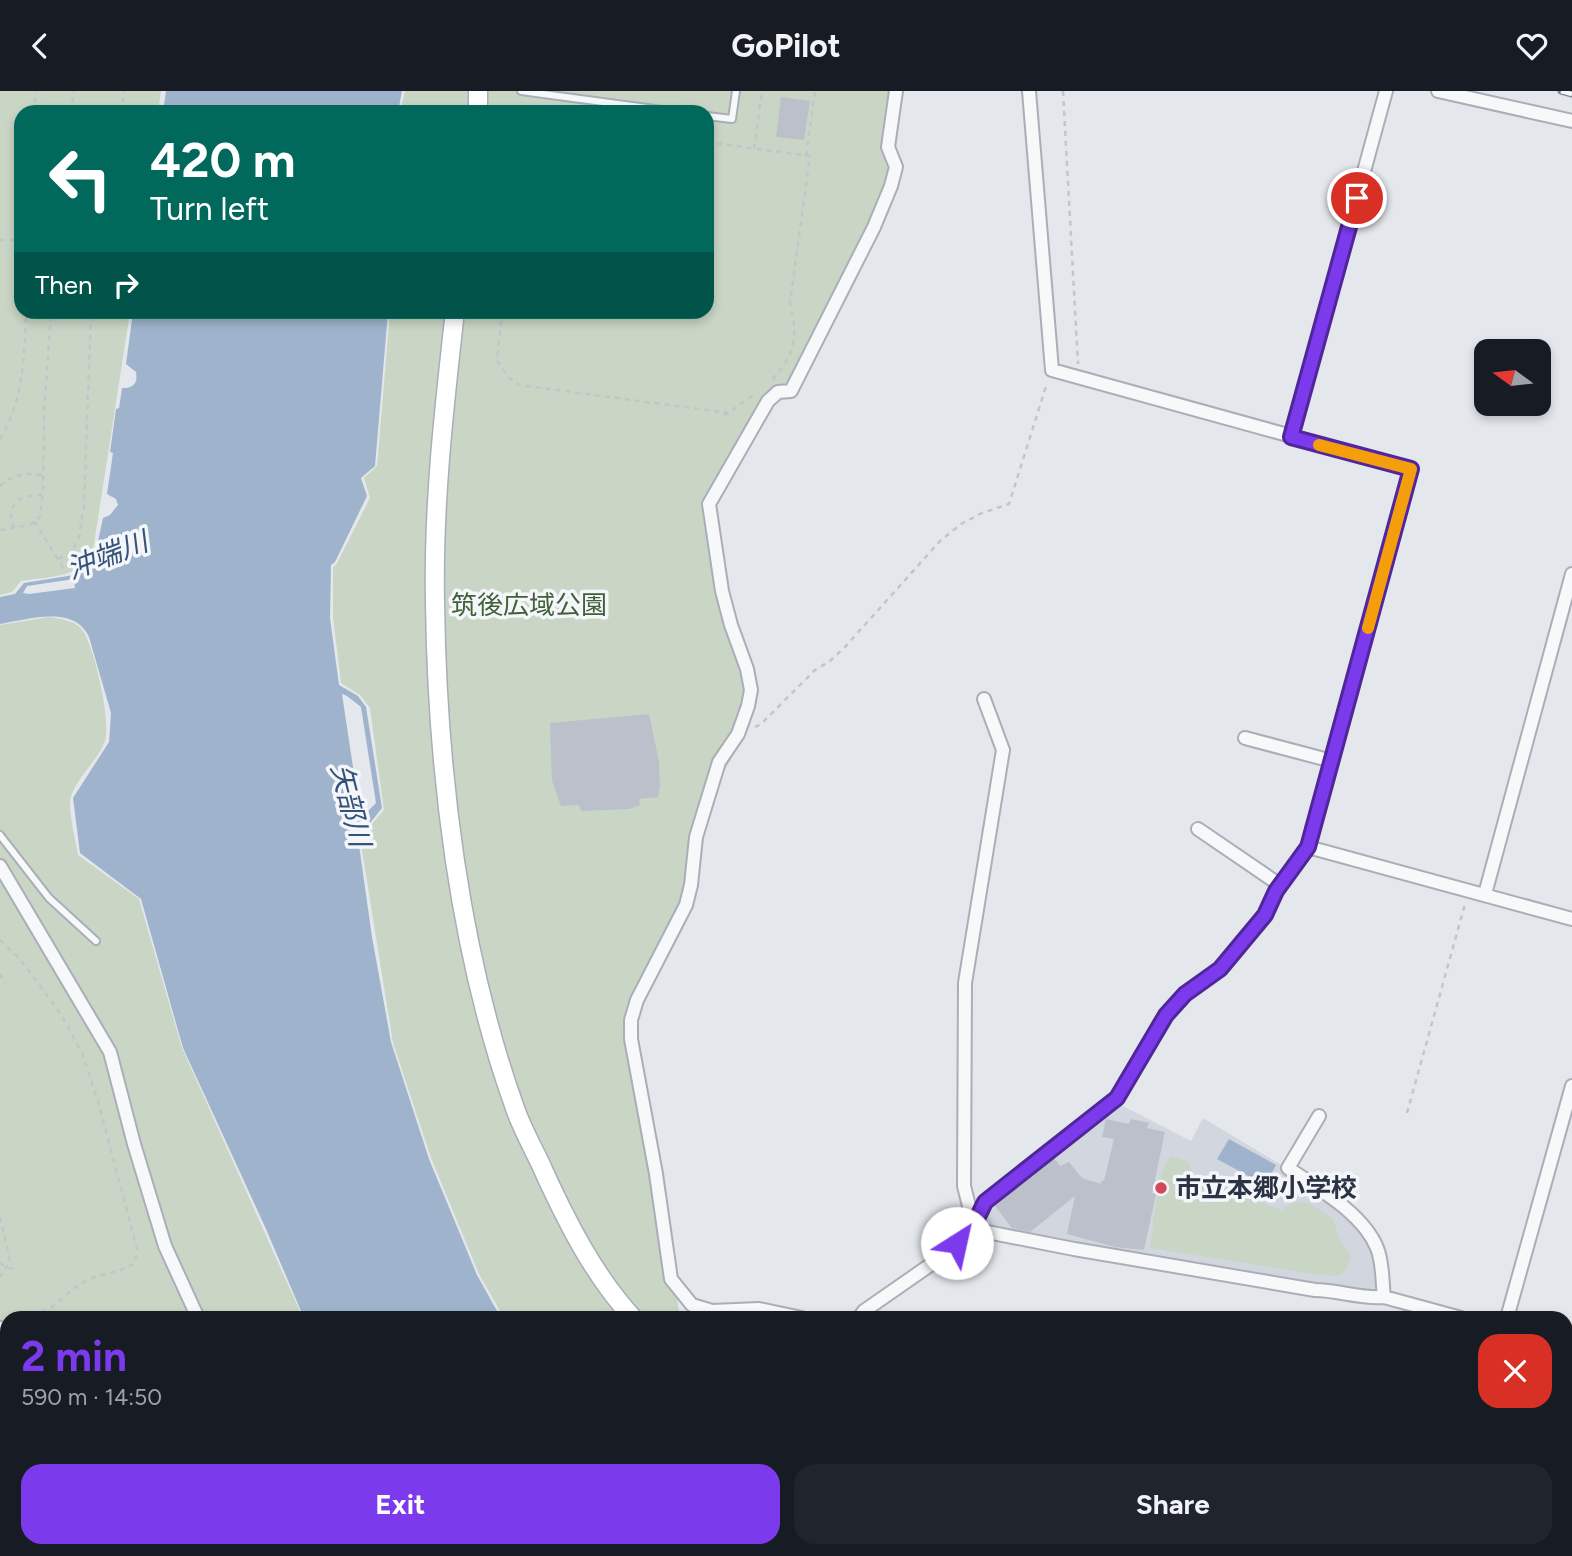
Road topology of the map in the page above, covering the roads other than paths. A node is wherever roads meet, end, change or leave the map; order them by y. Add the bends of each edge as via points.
1 (522, 91) edge
2 (736, 91) edge
3 (896, 91) edge
4 (1028, 91) edge
5 (1386, 91) edge
6 (1438, 91) edge
7 (625, 105) edge
8 (714, 117) edge
9 (1572, 121) edge
10 (454, 319) edge
11 (1291, 437) junction
12 (1572, 574) edge
13 (984, 699) dead end
14 (1245, 738) dead end
15 (1332, 761) junction
16 (1198, 829) dead end
17 (0, 835) edge
18 (1308, 847) junction
19 (0, 866) edge
20 (1280, 885) junction
21 (1485, 894) junction
22 (1572, 919) edge
23 (96, 941) dead end
24 (1572, 1086) edge
25 (1319, 1116) dead end
26 (974, 1224) junction
27 (1384, 1297) junction
28 (195, 1311) edge
29 (626, 1311) edge
30 (712, 1311) edge
31 (712, 1311) edge
32 (769, 1311) edge
33 (864, 1311) edge
34 (1435, 1311) edge
35 (1509, 1311) edge

1 - 7 lane
2 - 8 lane via 732,119
3 - 30 street via 888,147 896,167 874,227 791,391 778,392 768,401 709,504 722,591 751,690 738,734 719,762 696,837 686,905 631,1020 670,1279 692,1305
4 - 11 street via 1052,370
5 - 11 street
6 - 9 street
10 - 29 street via 438,494 435,601 457,873 484,1008 517,1113 586,1253
11 - 15 street via 1411,469
12 - 21 street
13 - 26 street via 1003,750 965,982 964,1186
14 - 15 street
15 - 18 street
16 - 20 street
17 - 23 lane via 49,898
18 - 20 street
18 - 21 street
19 - 28 street via 110,1052 165,1246
20 - 26 street via 1265,915 1220,969 1185,994 1166,1015 1117,1098 985,1202
21 - 22 street
24 - 35 street
25 - 27 street via 1288,1168 1343,1206 1372,1238
26 - 27 street via 1074,1249
26 - 33 street via 943,1256
27 - 34 street
31 - 32 street

